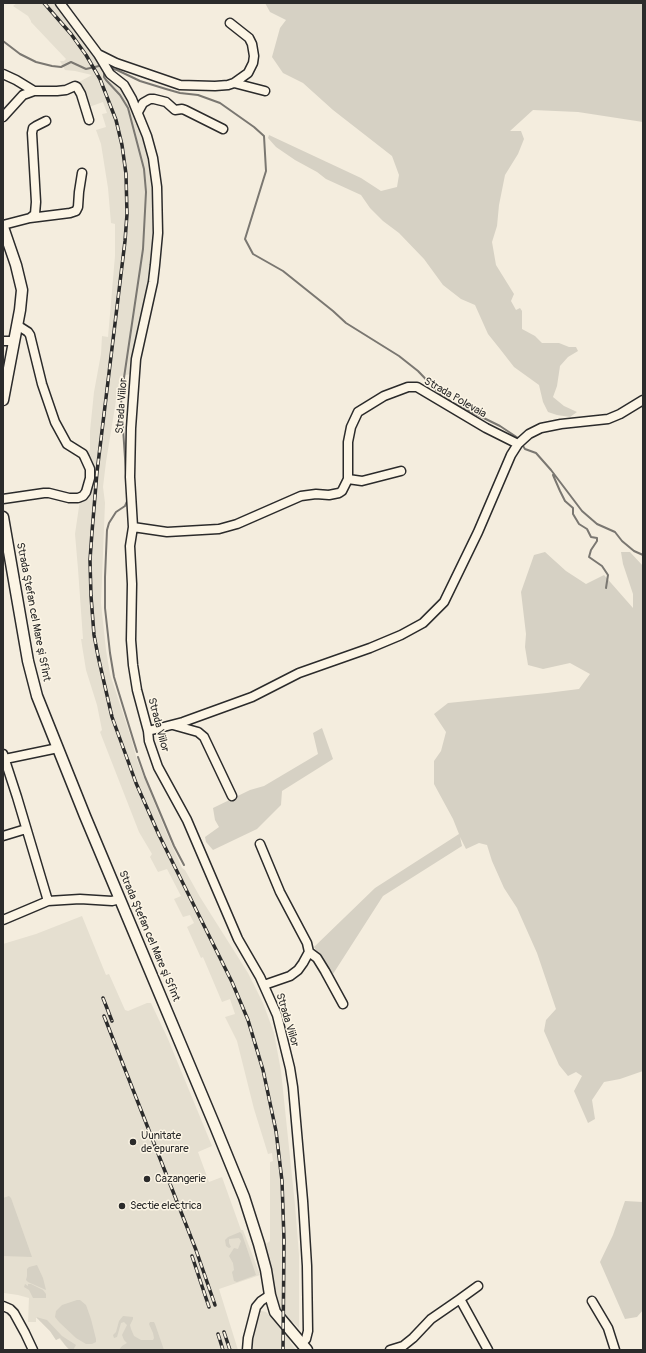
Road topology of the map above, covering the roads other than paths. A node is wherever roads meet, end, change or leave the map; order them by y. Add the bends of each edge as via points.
1 (60, 3) edge
2 (230, 22) dead end
3 (98, 54) junction
4 (3, 74) edge
5 (234, 83) junction
6 (34, 91) junction
7 (265, 91) dead end
8 (138, 112) junction
9 (3, 117) edge
10 (89, 120) dead end
11 (46, 121) dead end
12 (223, 129) dead end
13 (82, 173) dead end
14 (30, 218) junction
15 (3, 226) edge
16 (17, 325) junction
17 (8, 341) edge
18 (3, 400) edge
19 (643, 400) edge
20 (518, 444) junction
21 (401, 471) dead end
22 (348, 479) junction
23 (3, 499) edge
24 (3, 517) edge
25 (133, 527) junction
26 (173, 724) junction
27 (148, 731) junction
28 (58, 748) junction
29 (4, 756) edge
30 (232, 796) dead end
31 (26, 829) junction
32 (3, 836) edge
33 (260, 844) dead end
34 (120, 899) junction
35 (48, 901) junction
36 (3, 920) edge
37 (309, 952) junction
38 (264, 985) junction
39 (343, 1004) dead end
40 (478, 1286) dead end
41 (270, 1295) junction
42 (460, 1299) junction
43 (592, 1301) dead end
44 (3, 1306) edge
45 (304, 1346) edge
46 (33, 1350) edge
47 (247, 1350) edge
48 (390, 1350) edge
49 (488, 1350) edge
50 (615, 1350) edge

1 - 3 street, Strada Viilor
2 - 5 street via 249,38 254,50 253,63 248,73
3 - 5 street via 116,63 180,85 215,86
3 - 8 street, Strada Viilor via 116,79 124,85
4 - 6 street
5 - 7 street
6 - 9 street via 23,96
6 - 10 street via 57,91 77,87
8 - 12 street via 146,101 154,99 166,102 175,110 185,110
8 - 25 street, Strada Viilor via 147,136 157,187 158,233 153,282 136,359 134,380 130,449
11 - 14 street via 33,128 32,133 36,202 35,214
13 - 14 street via 76,211
14 - 15 street
15 - 16 main road via 22,290
16 - 17 main road
16 - 23 street via 30,335 50,408 70,447 83,454 90,469 89,484 86,492 76,498 44,493
17 - 18 main road
19 - 20 street via 608,419 541,428
20 - 22 street, Strada Polevaia via 417,387 408,387 384,396 358,412 348,442
20 - 26 street via 444,602 422,623 370,648 299,673 252,697
21 - 22 street via 362,481
22 - 25 street via 339,493 301,496 226,527 167,532
24 - 28 main road, Strada Ştefan cel Mare şi Sfînt via 29,668 37,696
25 - 27 street, Strada Viilor via 130,546 131,650 137,690
26 - 27 street
26 - 30 street, Strada Viilor via 198,732 204,737
27 - 38 street, Strada Viilor via 158,767 187,820 238,939
28 - 29 street
28 - 34 main road, Strada Ştefan cel Mare şi Sfînt
29 - 31 street
31 - 32 street
31 - 35 street
33 - 37 street
34 - 35 street via 112,902 80,899
34 - 41 main road, Strada Ştefan cel Mare şi Sfînt via 244,1197 260,1244
35 - 36 street
37 - 38 street via 298,970 290,976
37 - 39 street via 317,958
38 - 45 street, Strada Viilor via 277,1015 295,1102 307,1266 308,1331
40 - 42 street
41 - 45 main road, Strada Ştefan cel Mare şi Sfînt via 275,1312
41 - 47 street via 256,1307
42 - 48 street via 431,1319 403,1346
42 - 49 street
43 - 50 street via 608,1328
44 - 46 street via 14,1313

